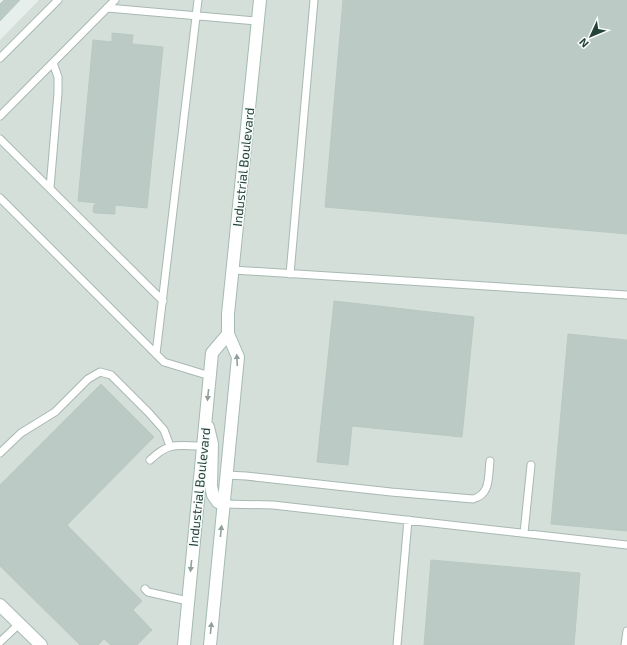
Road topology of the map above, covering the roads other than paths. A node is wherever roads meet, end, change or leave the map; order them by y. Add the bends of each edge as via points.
1 (58, 0) edge
2 (116, 0) edge
3 (198, 0) edge
4 (260, 0) edge
5 (314, 0) edge
6 (107, 8) junction
7 (197, 16) junction
8 (257, 21) junction
9 (0, 58) edge
10 (53, 62) junction
11 (0, 116) edge
12 (0, 139) edge
13 (50, 188) junction
14 (0, 198) edge
15 (233, 270) junction
16 (290, 274) junction
17 (627, 296) edge
18 (163, 301) junction
19 (228, 334) junction
20 (156, 354) junction
21 (210, 376) junction
22 (206, 420) junction
23 (170, 446) junction
24 (203, 446) junction
25 (0, 454) edge
26 (150, 460) dead end
27 (490, 461) dead end
28 (531, 465) dead end
29 (226, 475) junction
30 (223, 504) junction
31 (408, 520) junction
32 (524, 534) junction
33 (627, 545) edge
34 (145, 589) dead end
35 (188, 601) junction
36 (0, 606) edge
37 (19, 624) junction
38 (627, 631) edge
39 (0, 642) edge
40 (41, 645) edge
41 (184, 645) edge
42 (210, 645) edge
43 (397, 645) edge
44 (625, 645) edge

1 - 9 lane
2 - 6 lane
3 - 7 lane
4 - 8 main road, Industrial Boulevard
5 - 16 lane
6 - 7 lane
6 - 10 lane
7 - 8 lane
7 - 18 lane
8 - 15 main road, Industrial Boulevard
10 - 11 lane
10 - 13 lane via 58,78 58,93
12 - 13 lane
13 - 18 lane
14 - 20 lane
15 - 16 lane
15 - 19 main road, Industrial Boulevard
16 - 17 lane
18 - 20 lane
19 - 21 main road, Industrial Boulevard via 212,353
29 -> 19 main road, Industrial Boulevard via 238,357
20 - 21 lane via 168,365
21 -> 22 main road, Industrial Boulevard
22 - 24 main road, Industrial Boulevard
22 - 30 main road via 212,444 212,495
23 - 24 lane
23 - 25 lane via 164,430 149,413 111,375 100,372 54,412 21,433
23 - 26 lane
24 -> 35 main road, Industrial Boulevard
27 - 29 lane via 487,488 480,497 473,499
28 - 32 lane
29 - 30 main road, Industrial Boulevard
30 - 31 lane via 273,505
42 -> 30 main road, Industrial Boulevard
31 - 32 lane
31 - 43 lane
32 - 33 lane
34 - 35 lane via 148,592
35 - 41 main road, Industrial Boulevard
36 - 37 main road
37 - 39 lane
37 - 40 main road
38 - 44 lane

